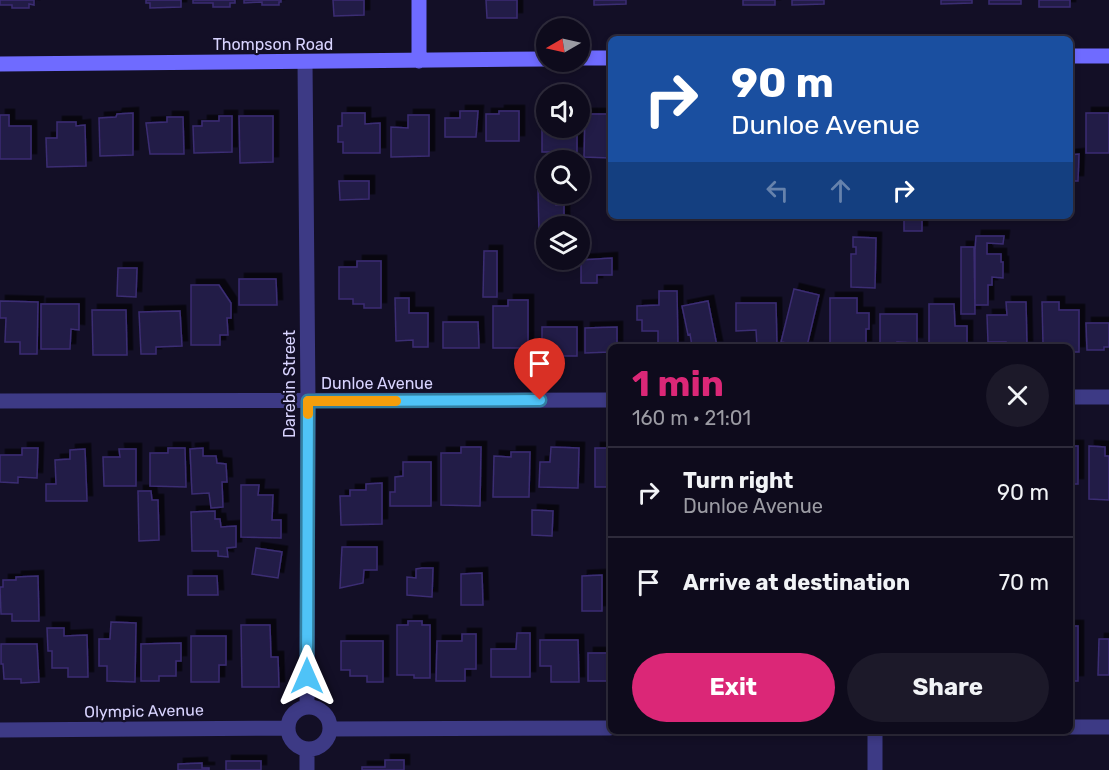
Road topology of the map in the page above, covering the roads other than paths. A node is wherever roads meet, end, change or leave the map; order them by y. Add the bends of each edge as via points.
1 (419, 0) edge
2 (1109, 56) edge
3 (1073, 57) edge
4 (590, 58) edge
5 (608, 58) edge
6 (536, 59) edge
7 (419, 61) junction
8 (305, 62) junction
9 (0, 64) edge
10 (1073, 397) edge
11 (1109, 397) edge
12 (608, 400) edge
13 (0, 401) edge
14 (308, 401) junction
15 (307, 707) junction
16 (1109, 726) edge
17 (1073, 727) edge
18 (288, 728) junction
19 (608, 728) edge
20 (330, 729) junction
21 (0, 730) edge
22 (875, 734) edge
23 (307, 749) junction
24 (307, 770) edge
25 (875, 770) edge

1 - 7 main road
2 - 3 main road
4 - 5 main road
6 - 7 main road, Thompson Road
7 - 8 main road, Thompson Road
8 - 9 main road, Thompson Road
8 - 14 street, Darebin Street
10 - 11 street
12 - 14 street, Dunloe Avenue
13 - 14 street, Dunloe Avenue
14 - 15 street, Darebin Street
15 - 18 street via 291,716
15 - 20 street via 326,715
16 - 17 street
18 - 21 street, Olympic Avenue
18 - 23 street via 295,744
19 - 20 street
20 - 23 street via 320,746
22 - 25 street
23 - 24 street

